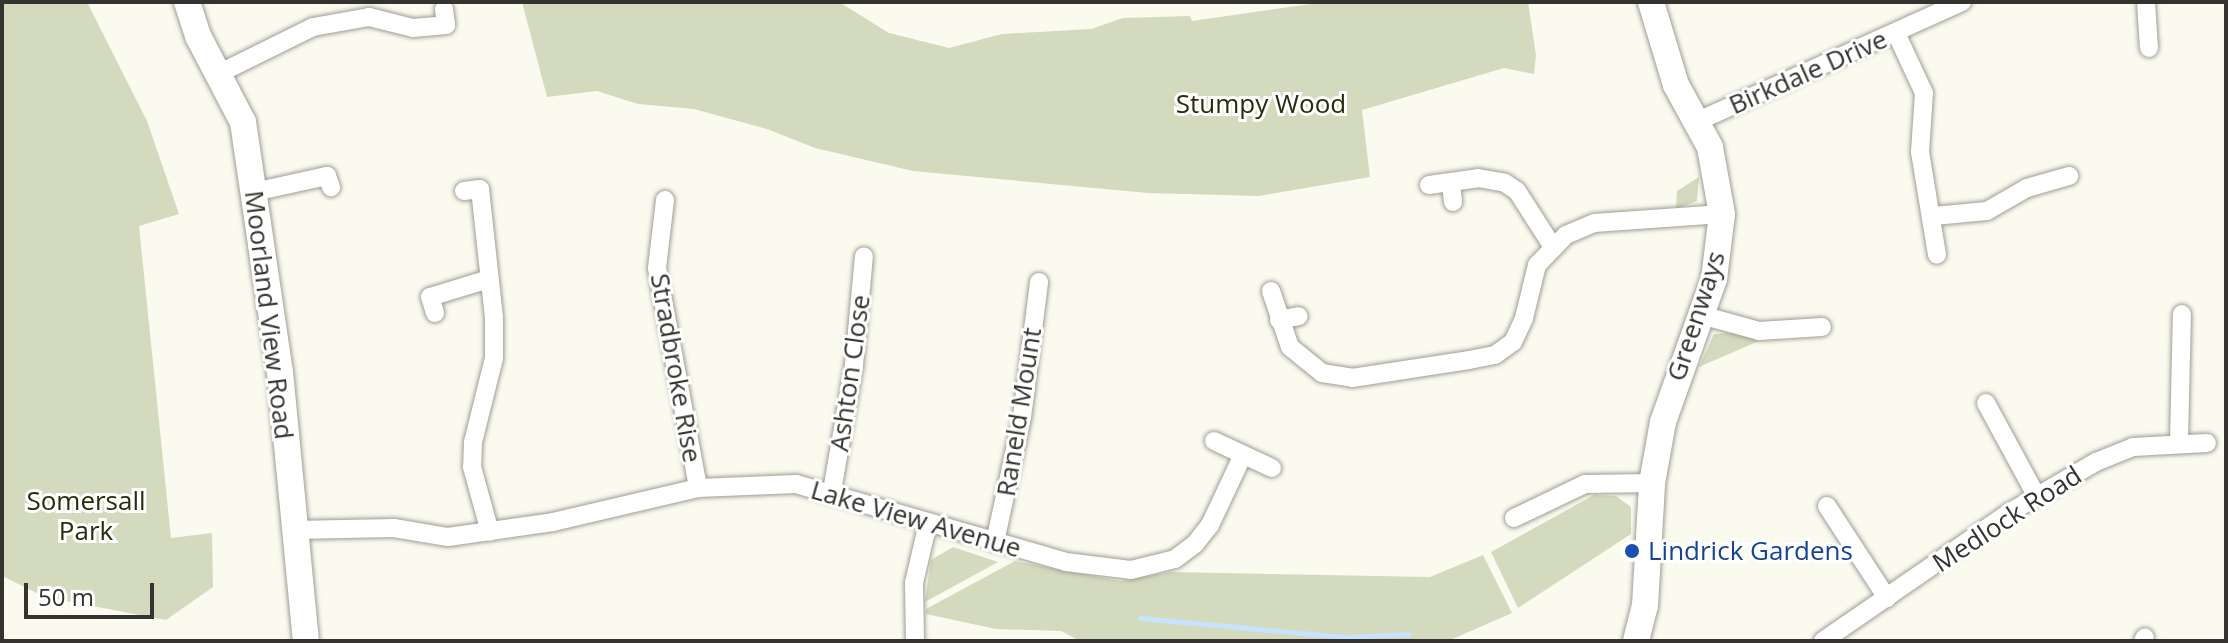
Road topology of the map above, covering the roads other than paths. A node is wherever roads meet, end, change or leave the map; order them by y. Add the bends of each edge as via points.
1 (187, 2) edge
2 (1651, 2) edge
3 (1962, 2) edge
4 (2146, 2) edge
5 (444, 9) dead end
6 (1896, 33) junction
7 (2149, 48) dead end
8 (218, 74) junction
9 (1698, 121) junction
10 (2069, 176) dead end
11 (1451, 182) junction
12 (1429, 185) dead end
13 (331, 187) dead end
14 (464, 191) dead end
15 (254, 192) junction
16 (665, 200) dead end
17 (1453, 202) dead end
18 (1722, 214) junction
19 (1934, 216) junction
20 (1553, 247) junction
21 (1937, 255) dead end
22 (864, 256) dead end
23 (489, 279) junction
24 (1039, 282) dead end
25 (1271, 291) dead end
26 (435, 313) dead end
27 (2182, 314) dead end
28 (1701, 315) junction
29 (1299, 316) dead end
30 (1279, 320) junction
31 (1822, 327) dead end
32 (2181, 343) junction
33 (2161, 344) dead end
34 (1995, 406) dead end
35 (1214, 441) dead end
36 (2179, 442) junction
37 (2207, 443) dead end
38 (1243, 455) junction
39 (1272, 468) dead end
40 (1652, 483) junction
41 (698, 488) junction
42 (832, 491) junction
43 (2036, 495) junction
44 (1836, 509) dead end
45 (1514, 518) dead end
46 (928, 523) junction
47 (294, 530) junction
48 (490, 532) junction
49 (995, 542) junction
50 (1887, 598) junction
51 (306, 641) edge
52 (915, 641) edge
53 (1636, 641) edge
54 (1823, 641) edge

1 - 8 street, Moorland View Road
2 - 9 street, Greenways via 1661,48
3 - 6 street, Birkdale Drive
4 - 7 street
5 - 8 street via 446,25 413,28 369,17 313,27
6 - 9 street, Birkdale Drive
6 - 19 street via 1924,93 1920,152
8 - 15 street, Moorland View Road via 243,122
9 - 18 street, Greenways via 1719,181
10 - 19 street via 2027,188 1987,211
11 - 12 street
11 - 17 street
11 - 20 street via 1478,178 1505,183 1517,191
13 - 15 street via 327,176
14 - 23 street via 480,189
15 - 47 street, Moorland View Road via 280,372
16 - 41 street, Stradbroke Rise via 657,268
18 - 20 street via 1594,223
18 - 28 street, Greenways via 1721,248
19 - 21 street
20 - 30 street via 1537,265 1513,342 1495,355 1447,373 1331,375 1298,357
22 - 42 street, Ashton Close via 854,365
23 - 26 street via 430,297
23 - 48 street via 494,358 472,467
24 - 49 street, Raneld Mount via 1022,417
25 - 30 street
27 - 32 street
28 - 31 street via 1759,331 1798,321
28 - 40 street, Greenways via 1663,422
29 - 30 street
32 - 33 street
32 - 36 street
34 - 43 street
35 - 38 street
36 - 37 street, Medlock Road
36 - 43 street, Medlock Road via 2114,454
38 - 39 street
38 - 49 street, Lake View Avenue via 1210,525 1195,544 1150,568 1097,568
40 - 45 street via 1585,484
40 - 53 street, Greenways via 1645,606
41 - 42 street, Lake View Avenue via 744,483
41 - 48 street, Lake View Avenue
42 - 46 street, Lake View Avenue
43 - 50 street, Medlock Road
44 - 50 street
46 - 49 street, Lake View Avenue
46 - 52 street via 914,583
47 - 48 street, Lake View Avenue via 394,528 448,537
47 - 51 street, Moorland View Road
50 - 54 street, Medlock Road

